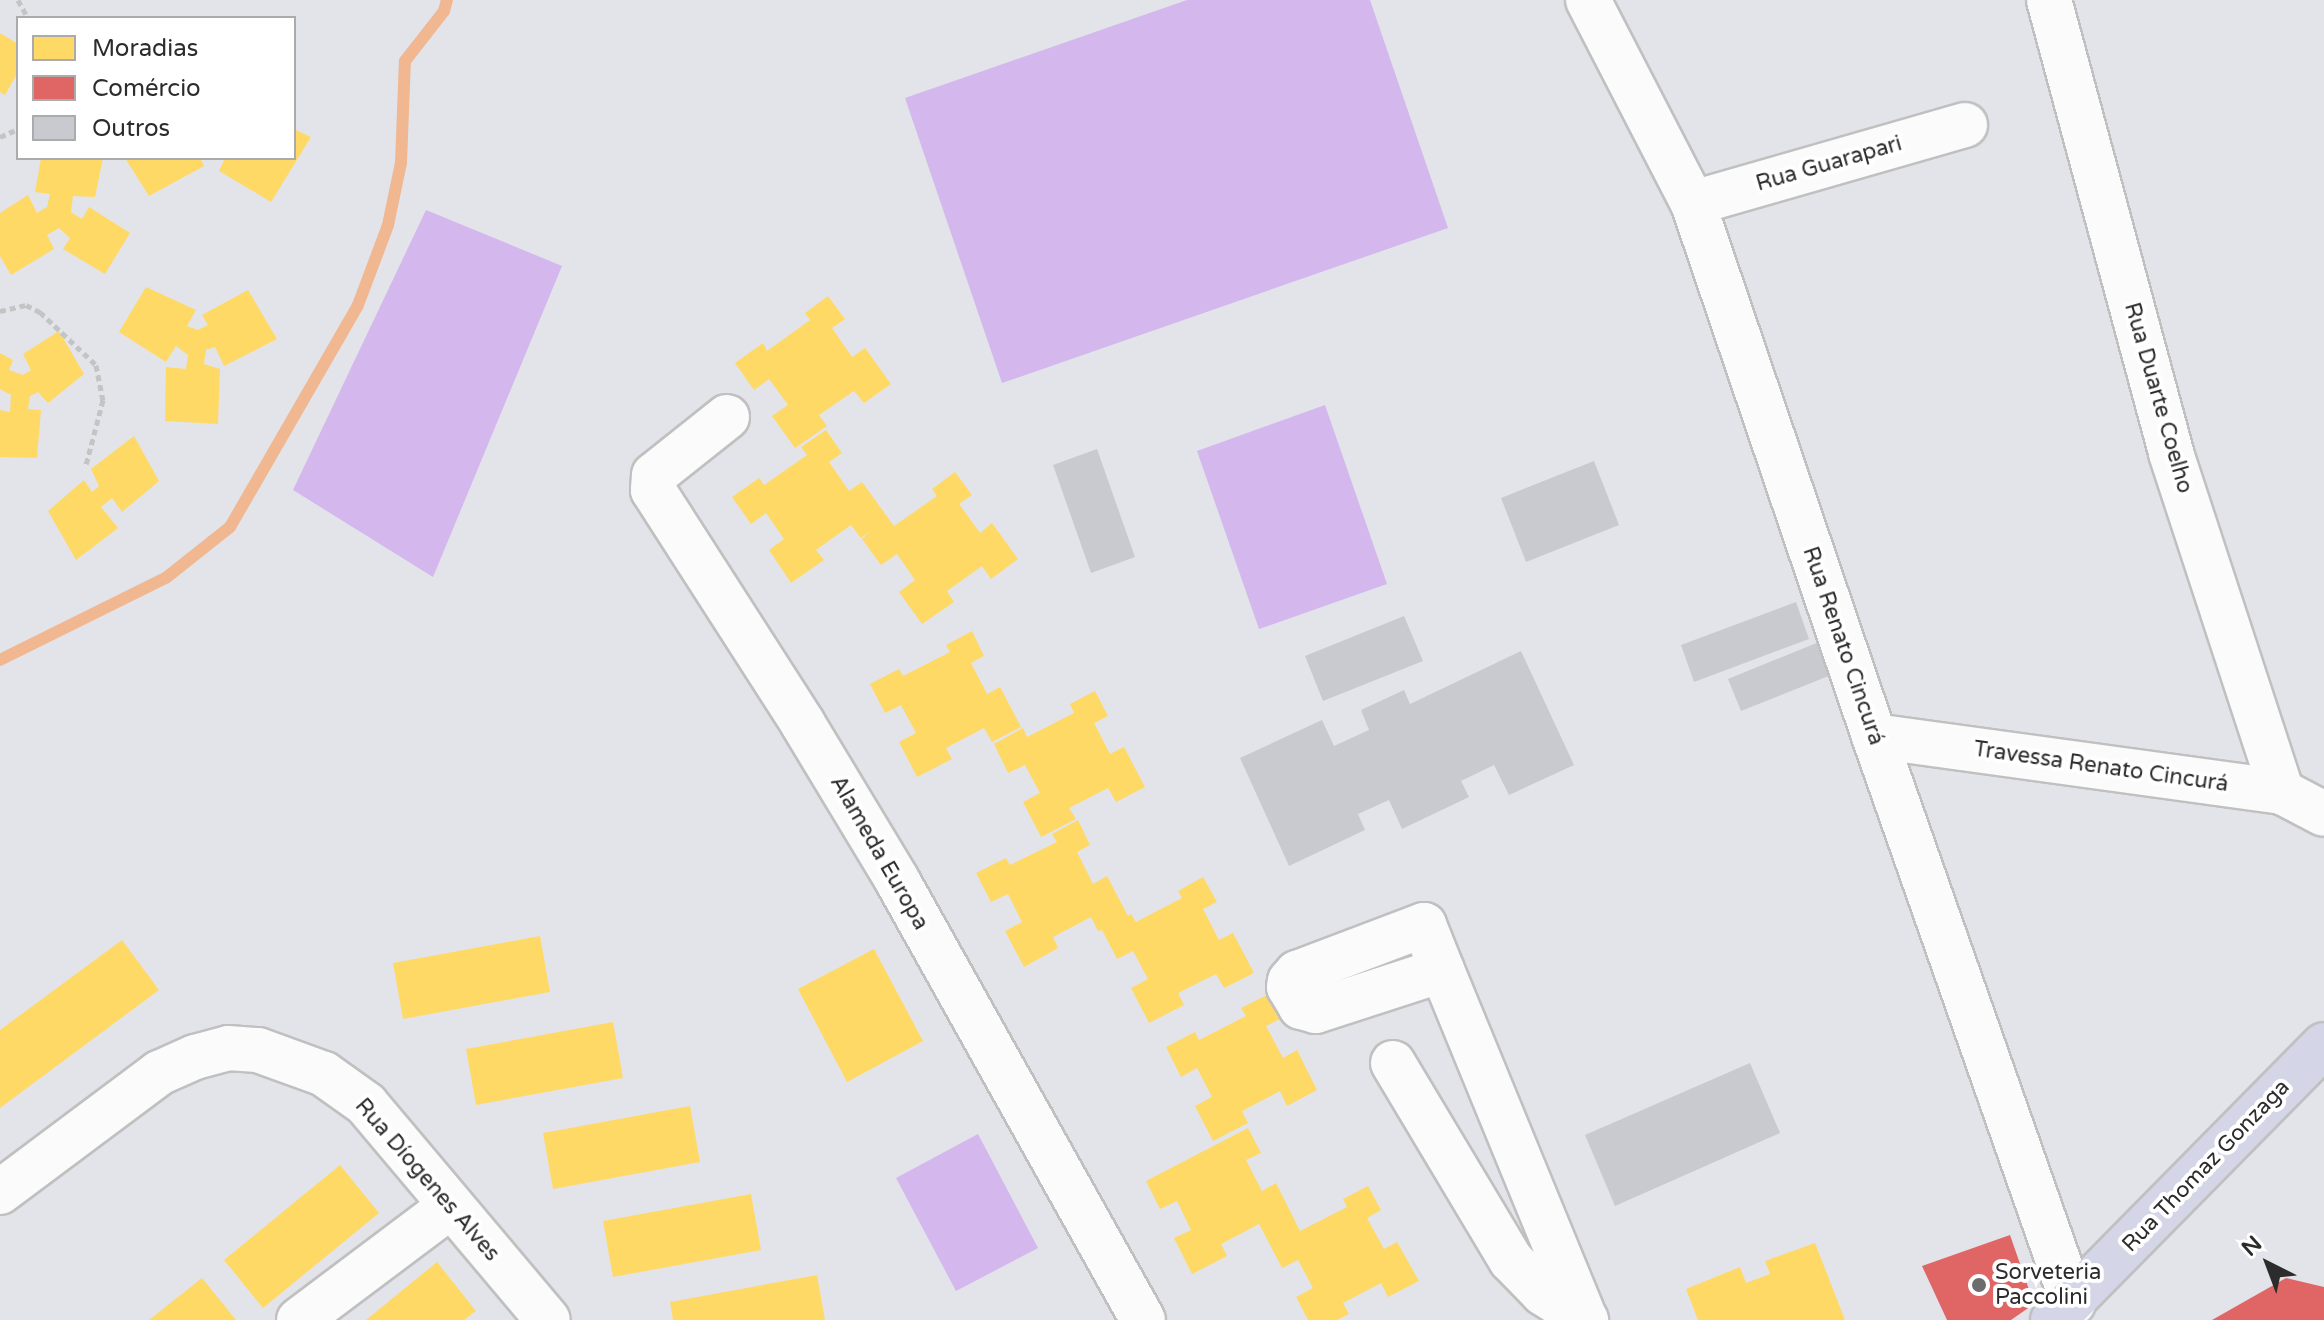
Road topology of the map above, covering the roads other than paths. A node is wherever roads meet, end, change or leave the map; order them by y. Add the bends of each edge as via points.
1 (1588, 0) edge
2 (2049, 0) edge
3 (1965, 125) dead end
4 (1693, 203) junction
5 (727, 417) dead end
6 (1874, 736) junction
7 (2282, 792) junction
8 (2324, 814) edge
9 (1442, 970) dead end
10 (2324, 1045) edge
11 (1393, 1063) dead end
12 (0, 1192) edge
13 (451, 1206) junction
14 (2063, 1312) edge
15 (299, 1320) edge
16 (548, 1320) edge
17 (1143, 1320) edge
18 (1586, 1320) edge

1 - 4 street, Rua Renato Cincurá
2 - 7 street, Rua Duarte Coelho via 2171,453
3 - 4 street, Rua Guarapari
4 - 6 street, Rua Renato Cincurá
5 - 17 street, Alameda Europa via 654,475 653,490 897,880
6 - 7 street, Travessa Renato Cincurá
6 - 14 street, Rua Renato Cincurá
7 - 8 street, Travessa Renato Cincurá
9 - 18 street
10 - 14 main road, Rua Thomaz Gonzaga
11 - 18 street via 1511,1260 1543,1293
12 - 13 street, Rua Díogenes Alves via 159,1073 228,1048 258,1050 297,1062 345,1089 366,1104
13 - 15 street
13 - 16 street, Rua Díogenes Alves

